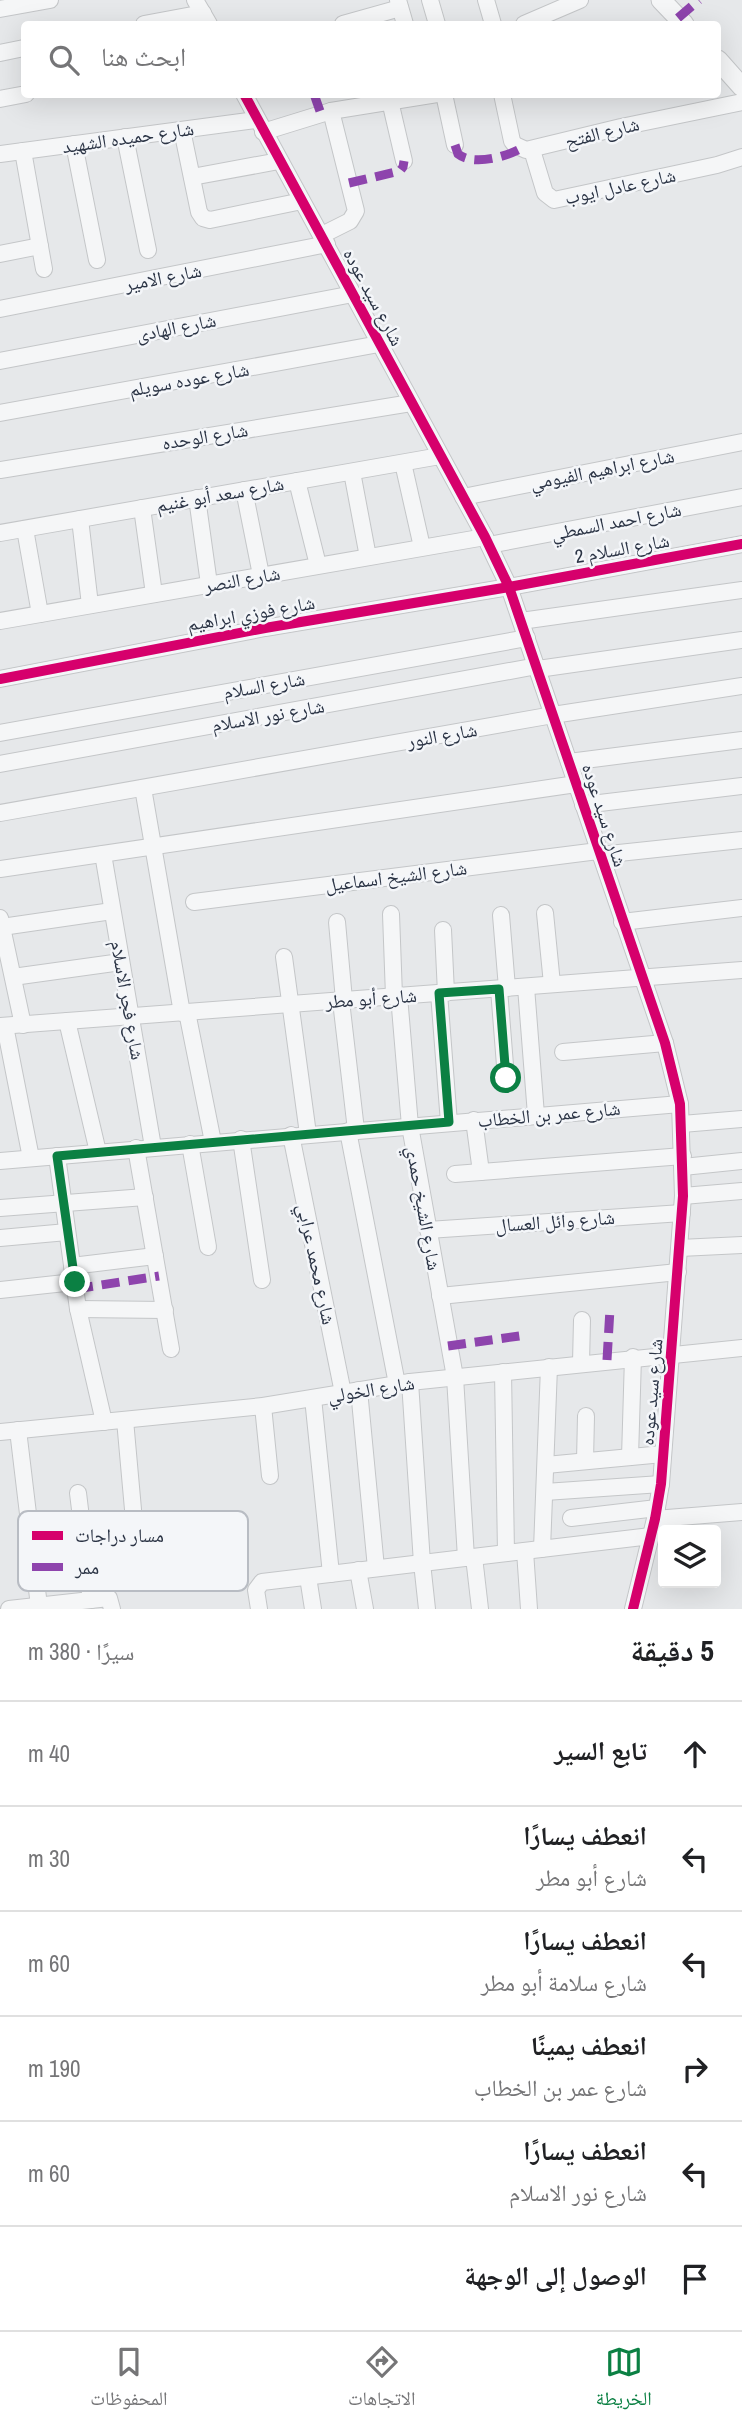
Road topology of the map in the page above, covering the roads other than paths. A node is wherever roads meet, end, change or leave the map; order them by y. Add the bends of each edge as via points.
1 (50, 0) edge
2 (430, 0) edge
3 (486, 0) edge
4 (580, 0) edge
5 (661, 0) edge
6 (399, 4) edge
7 (202, 8) edge
8 (0, 9) edge
9 (155, 21) edge
10 (356, 21) edge
11 (404, 21) edge
12 (436, 21) edge
13 (492, 21) edge
14 (531, 21) edge
15 (681, 21) edge
16 (21, 49) edge
17 (0, 53) edge
18 (721, 63) edge
19 (742, 86) edge
20 (21, 95) edge
21 (246, 98) edge
22 (398, 98) edge
23 (445, 98) edge
24 (503, 98) edge
25 (0, 99) edge
26 (378, 100) edge
27 (742, 102) edge
28 (331, 111) junction
29 (260, 126) junction
30 (182, 130) junction
31 (125, 137) junction
32 (74, 144) junction
33 (455, 145) dead end
34 (532, 150) junction
35 (23, 151) junction
36 (0, 154) edge
37 (742, 157) edge
38 (279, 161) junction
39 (404, 161) dead end
40 (192, 177) junction
41 (302, 201) junction
42 (324, 240) junction
43 (40, 246) junction
44 (148, 250) dead end
45 (0, 254) edge
46 (97, 260) dead end
47 (44, 269) dead end
48 (353, 294) junction
49 (0, 309) edge
50 (379, 344) junction
51 (0, 361) edge
52 (411, 402) junction
53 (0, 413) edge
54 (742, 442) edge
55 (440, 456) junction
56 (403, 463) junction
57 (0, 470) edge
58 (352, 472) junction
59 (297, 481) junction
60 (244, 490) junction
61 (463, 497) junction
62 (742, 497) edge
63 (197, 499) junction
64 (142, 508) junction
65 (80, 519) junction
66 (25, 528) junction
67 (0, 533) edge
68 (487, 541) junction
69 (742, 544) edge
70 (422, 547) junction
71 (368, 557) junction
72 (318, 565) junction
73 (261, 575) junction
74 (209, 584) junction
75 (509, 587) junction
76 (742, 590) edge
77 (154, 594) junction
78 (90, 605) junction
79 (40, 614) junction
80 (0, 621) edge
81 (521, 621) junction
82 (527, 638) junction
83 (742, 640) edge
84 (537, 668) junction
85 (0, 679) edge
86 (742, 686) edge
87 (553, 715) junction
88 (0, 733) edge
89 (742, 740) edge
90 (569, 762) junction
91 (0, 764) edge
92 (576, 785) junction
93 (742, 786) edge
94 (143, 788) junction
95 (583, 805) junction
96 (0, 813) edge
97 (742, 840) edge
98 (153, 847) junction
99 (599, 853) junction
100 (103, 854) junction
101 (0, 869) edge
102 (194, 902) dead end
103 (742, 908) edge
104 (112, 911) junction
105 (391, 914) dead end
106 (545, 914) dead end
107 (501, 915) dead end
108 (337, 922) dead end
109 (622, 922) junction
110 (1, 923) edge
111 (443, 930) dead end
112 (284, 957) dead end
113 (121, 962) junction
114 (742, 970) edge
115 (13, 976) junction
116 (642, 978) junction
117 (552, 985) junction
118 (526, 986) junction
119 (503, 988) junction
120 (443, 993) junction
121 (396, 996) junction
122 (342, 1000) junction
123 (290, 1004) junction
124 (185, 1012) junction
125 (131, 1016) junction
126 (67, 1021) junction
127 (23, 1024) junction
128 (3, 1026) edge
129 (665, 1043) junction
130 (563, 1052) dead end
131 (506, 1078) dead end
132 (680, 1104) junction
133 (536, 1115) junction
134 (742, 1119) edge
135 (474, 1121) junction
136 (449, 1122) junction
137 (681, 1124) junction
138 (410, 1126) junction
139 (352, 1130) junction
140 (308, 1134) junction
141 (291, 1135) junction
142 (241, 1139) junction
143 (213, 1142) junction
144 (190, 1144) junction
145 (153, 1147) junction
146 (136, 1148) junction
147 (98, 1152) junction
148 (57, 1156) junction
149 (31, 1158) junction
150 (0, 1161) edge
151 (683, 1161) junction
152 (742, 1161) edge
153 (481, 1172) junction
154 (454, 1174) dead end
155 (742, 1191) edge
156 (145, 1197) junction
157 (63, 1203) junction
158 (682, 1204) junction
159 (0, 1208) edge
160 (428, 1230) junction
161 (67, 1232) junction
162 (0, 1238) edge
163 (742, 1245) edge
164 (208, 1247) dead end
165 (680, 1248) junction
166 (155, 1256) junction
167 (678, 1272) junction
168 (73, 1274) junction
169 (262, 1280) dead end
170 (0, 1290) edge
171 (440, 1296) junction
172 (78, 1309) junction
173 (165, 1310) junction
174 (582, 1320) dead end
175 (742, 1348) edge
176 (171, 1349) dead end
177 (671, 1354) junction
178 (633, 1357) junction
179 (581, 1363) junction
180 (549, 1367) junction
181 (503, 1372) junction
182 (455, 1377) junction
183 (403, 1383) junction
184 (351, 1392) junction
185 (313, 1398) junction
186 (263, 1406) junction
187 (586, 1416) dead end
188 (125, 1420) junction
189 (104, 1422) junction
190 (18, 1430) junction
191 (0, 1432) edge
192 (663, 1454) junction
193 (630, 1457) junction
194 (585, 1461) junction
195 (546, 1465) junction
196 (270, 1476) dead end
197 (661, 1484) junction
198 (545, 1492) junction
199 (78, 1493) dead end
200 (28, 1511) edge
201 (80, 1511) edge
202 (133, 1511) edge
203 (742, 1512) edge
204 (656, 1514) junction
205 (571, 1518) dead end
206 (651, 1536) junction
207 (542, 1549) junction
208 (525, 1551) junction
209 (506, 1553) junction
210 (470, 1557) junction
211 (422, 1563) junction
212 (376, 1569) junction
213 (358, 1570) junction
214 (331, 1574) junction
215 (308, 1577) junction
216 (37, 1591) edge
217 (90, 1591) edge
218 (91, 1600) junction
219 (39, 1606) junction
220 (59, 1606) edge
221 (11, 1609) edge
222 (112, 1609) edge
223 (259, 1609) edge
224 (313, 1609) edge
225 (365, 1609) edge
226 (427, 1609) edge
227 (480, 1609) edge
228 (529, 1609) edge
229 (634, 1609) edge

1 - 8 street
2 - 12 street
3 - 13 street
4 - 14 street
5 - 15 street
6 - 10 street
6 - 11 street
7 - 9 street
16 - 17 street
18 - 19 street
20 - 25 street
21 - 29 street, شارع سيد عوده
22 - 26 street, شارع حميده الشهيد
23 - 33 street
24 - 34 street via 512,141 520,149
26 - 28 street, شارع حميده الشهيد
26 - 39 street
27 - 34 street, شارع الفتح
28 - 29 street, شارع حميده الشهيد
28 - 42 street, شارع الامير via 356,211
29 - 30 street, شارع حميده الشهيد
29 - 38 street, شارع سيد عوده
30 - 31 street, شارع حميده الشهيد
30 - 40 street
31 - 32 street, شارع حميده الشهيد
31 - 44 street
32 - 35 street, شارع حميده الشهيد
32 - 46 street
34 - 37 street, شارع عادل ايوب via 545,193 554,200
35 - 36 street, شارع حميده الشهيد
35 - 43 street
38 - 40 street
38 - 41 street, شارع سيد عوده
40 - 41 street via 199,212 206,219
41 - 42 street, شارع سيد عوده
42 - 48 street, شارع سيد عوده
42 - 49 street, شارع الامير
43 - 45 street
43 - 47 street
48 - 50 street, شارع سيد عوده
48 - 51 street, شارع الهادى
50 - 52 street, شارع سيد عوده
50 - 53 street, شارع عوده سويلم
52 - 55 street, شارع سيد عوده
52 - 57 street, شارع الوحده
54 - 61 street, شارع ابراهيم الفيومي
55 - 56 street, شارع سعد أبو غنيم
55 - 61 street, شارع سيد عوده
56 - 58 street, شارع سعد أبو غنيم
56 - 70 street
58 - 59 street, شارع سعد أبو غنيم
58 - 71 street
59 - 60 street, شارع سعد أبو غنيم
59 - 72 street
60 - 63 street, شارع سعد أبو غنيم
60 - 73 street
61 - 68 street, شارع سيد عوده
62 - 68 street, شارع احمد السمطي
63 - 64 street, شارع سعد أبو غنيم
63 - 74 street
64 - 65 street, شارع سعد أبو غنيم
64 - 77 street
65 - 66 street, شارع سعد أبو غنيم
65 - 78 street
66 - 67 street, شارع سعد أبو غنيم
66 - 79 street
68 - 70 street, شارع النصر
68 - 75 street, شارع سيد عوده
69 - 75 street, شارع السلام 2
70 - 71 street, شارع النصر
71 - 72 street, شارع النصر
72 - 73 street, شارع النصر
73 - 74 street, شارع النصر
74 - 77 street, شارع النصر
75 - 81 street, شارع سيد عوده
75 - 85 street, شارع فوزي ابراهيم
76 - 81 street
77 - 78 street, شارع النصر
78 - 79 street, شارع النصر
79 - 80 street, شارع النصر
81 - 82 street, شارع سيد عوده
82 - 84 street, شارع سيد عوده
82 - 88 street, شارع السلام
83 - 84 street, شارع نور الاسلام
84 - 87 street, شارع سيد عوده
84 - 91 street, شارع نور الاسلام
86 - 87 street, شارع النور
87 - 90 street, شارع سيد عوده
87 - 94 street, شارع النور
89 - 90 street
90 - 92 street, شارع سيد عوده
92 - 95 street, شارع سيد عوده
92 - 98 street
93 - 95 street
94 - 96 street, شارع النور
94 - 98 street
95 - 99 street, شارع سيد عوده
97 - 99 street, شارع الشيخ اسماعيل
98 - 100 street
98 - 124 street
99 - 102 street, شارع الشيخ اسماعيل
99 - 109 street, شارع سيد عوده
100 - 101 street
100 - 104 street, شارع فجر الاسلام
103 - 109 street
104 - 110 street
104 - 113 street, شارع فجر الاسلام
105 - 121 street, شارع الشيخ حمدي
106 - 117 street
107 - 119 street
108 - 122 street
109 - 116 street, شارع سيد عوده
110 - 115 street
111 - 120 street
112 - 123 street
113 - 115 street
113 - 125 street, شارع فجر الاسلام
114 - 116 street, شارع أبو مطر
115 - 127 street
116 - 117 street, شارع أبو مطر
116 - 129 street, شارع سيد عوده
117 - 118 street, شارع أبو مطر
118 - 119 street, شارع أبو مطر
118 - 133 street
119 - 120 street, شارع أبو مطر
119 - 131 street
120 - 121 street, شارع أبو مطر
120 - 136 street
121 - 122 street, شارع أبو مطر
121 - 138 street, شارع الشيخ حمدي
122 - 123 street, شارع أبو مطر
122 - 139 street
123 - 124 street, شارع أبو مطر
123 - 140 street
124 - 125 street, شارع أبو مطر
124 - 143 street
125 - 126 street, شارع أبو مطر
125 - 145 street, شارع فجر الاسلام
126 - 127 street, شارع أبو مطر
126 - 147 street
127 - 128 street, شارع أبو مطر
128 - 149 street
129 - 130 street
129 - 132 street, شارع سيد عوده
132 - 133 street, شارع عمر بن الخطاب
132 - 137 street, شارع سيد عوده
133 - 135 street, شارع عمر بن الخطاب
134 - 137 street
135 - 136 street, شارع عمر بن الخطاب
135 - 153 street
136 - 138 street, شارع عمر بن الخطاب
137 - 151 street, شارع سيد عوده
138 - 139 street, شارع عمر بن الخطاب
138 - 160 street, شارع الشيخ حمدي
139 - 140 street, شارع عمر بن الخطاب
139 - 183 street
140 - 141 street, شارع عمر بن الخطاب
141 - 142 street, شارع عمر بن الخطاب
141 - 184 street, شارع محمد عرابي
142 - 143 street, شارع عمر بن الخطاب
142 - 169 street
143 - 144 street, شارع عمر بن الخطاب
144 - 145 street, شارع عمر بن الخطاب
144 - 164 street
145 - 146 street, شارع عمر بن الخطاب
146 - 147 street, شارع عمر بن الخطاب
146 - 156 street
147 - 148 street, شارع عمر بن الخطاب
148 - 149 street, شارع عمر بن الخطاب
148 - 157 street
149 - 150 street, شارع عمر بن الخطاب
151 - 152 street
151 - 153 street
151 - 158 street, شارع سيد عوده
153 - 154 street
155 - 158 street, شارع وائل العسال
156 - 157 street
156 - 166 street
157 - 159 street
157 - 161 street
158 - 160 street, شارع وائل العسال
158 - 165 street, شارع سيد عوده
160 - 171 street, شارع الشيخ حمدي
161 - 162 street
161 - 168 street
163 - 165 street
165 - 167 street, شارع سيد عوده
166 - 168 street
166 - 173 street
167 - 171 street
167 - 177 street, شارع سيد عوده
168 - 170 street
168 - 172 street
171 - 182 street, شارع الشيخ حمدي
172 - 173 street
172 - 189 street
173 - 176 street
174 - 179 street
175 - 177 street, شارع الخولي
177 - 178 street, شارع الخولي
177 - 192 street, شارع سيد عوده
178 - 179 street, شارع الخولي
178 - 193 street
179 - 180 street, شارع الخولي
180 - 181 street, شارع الخولي
180 - 195 street
181 - 182 street, شارع الخولي
181 - 209 street
182 - 183 street, شارع الخولي
182 - 210 street, شارع الشيخ حمدي
183 - 184 street, شارع الخولي
183 - 211 street
184 - 185 street, شارع الخولي
184 - 212 street, شارع محمد عرابي
185 - 186 street, شارع الخولي
185 - 214 street
186 - 188 street, شارع الخولي
186 - 196 street
187 - 194 street
188 - 189 street, شارع الخولي
188 - 202 street
189 - 190 street, شارع الخولي
190 - 191 street, شارع الخولي
190 - 200 street
192 - 193 street
192 - 197 street, شارع سيد عوده
193 - 194 street
194 - 195 street
195 - 198 street
197 - 198 street
197 - 204 street, شارع سيد عوده
198 - 207 street
199 - 201 street
203 - 204 street
204 - 205 street
204 - 206 street, شارع سيد عوده
206 - 207 street
206 - 229 street, شارع سيد عوده
207 - 208 street
208 - 209 street
208 - 228 street
209 - 210 street
210 - 211 street
210 - 227 street, شارع الشيخ حمدي
211 - 212 street
211 - 226 street
212 - 213 street
213 - 214 street
213 - 225 street
214 - 215 street
215 - 223 street via 262,1582 256,1590
215 - 224 street
216 - 219 street
217 - 218 street
218 - 220 street
218 - 222 street via 110,1598
219 - 220 street
219 - 221 street

